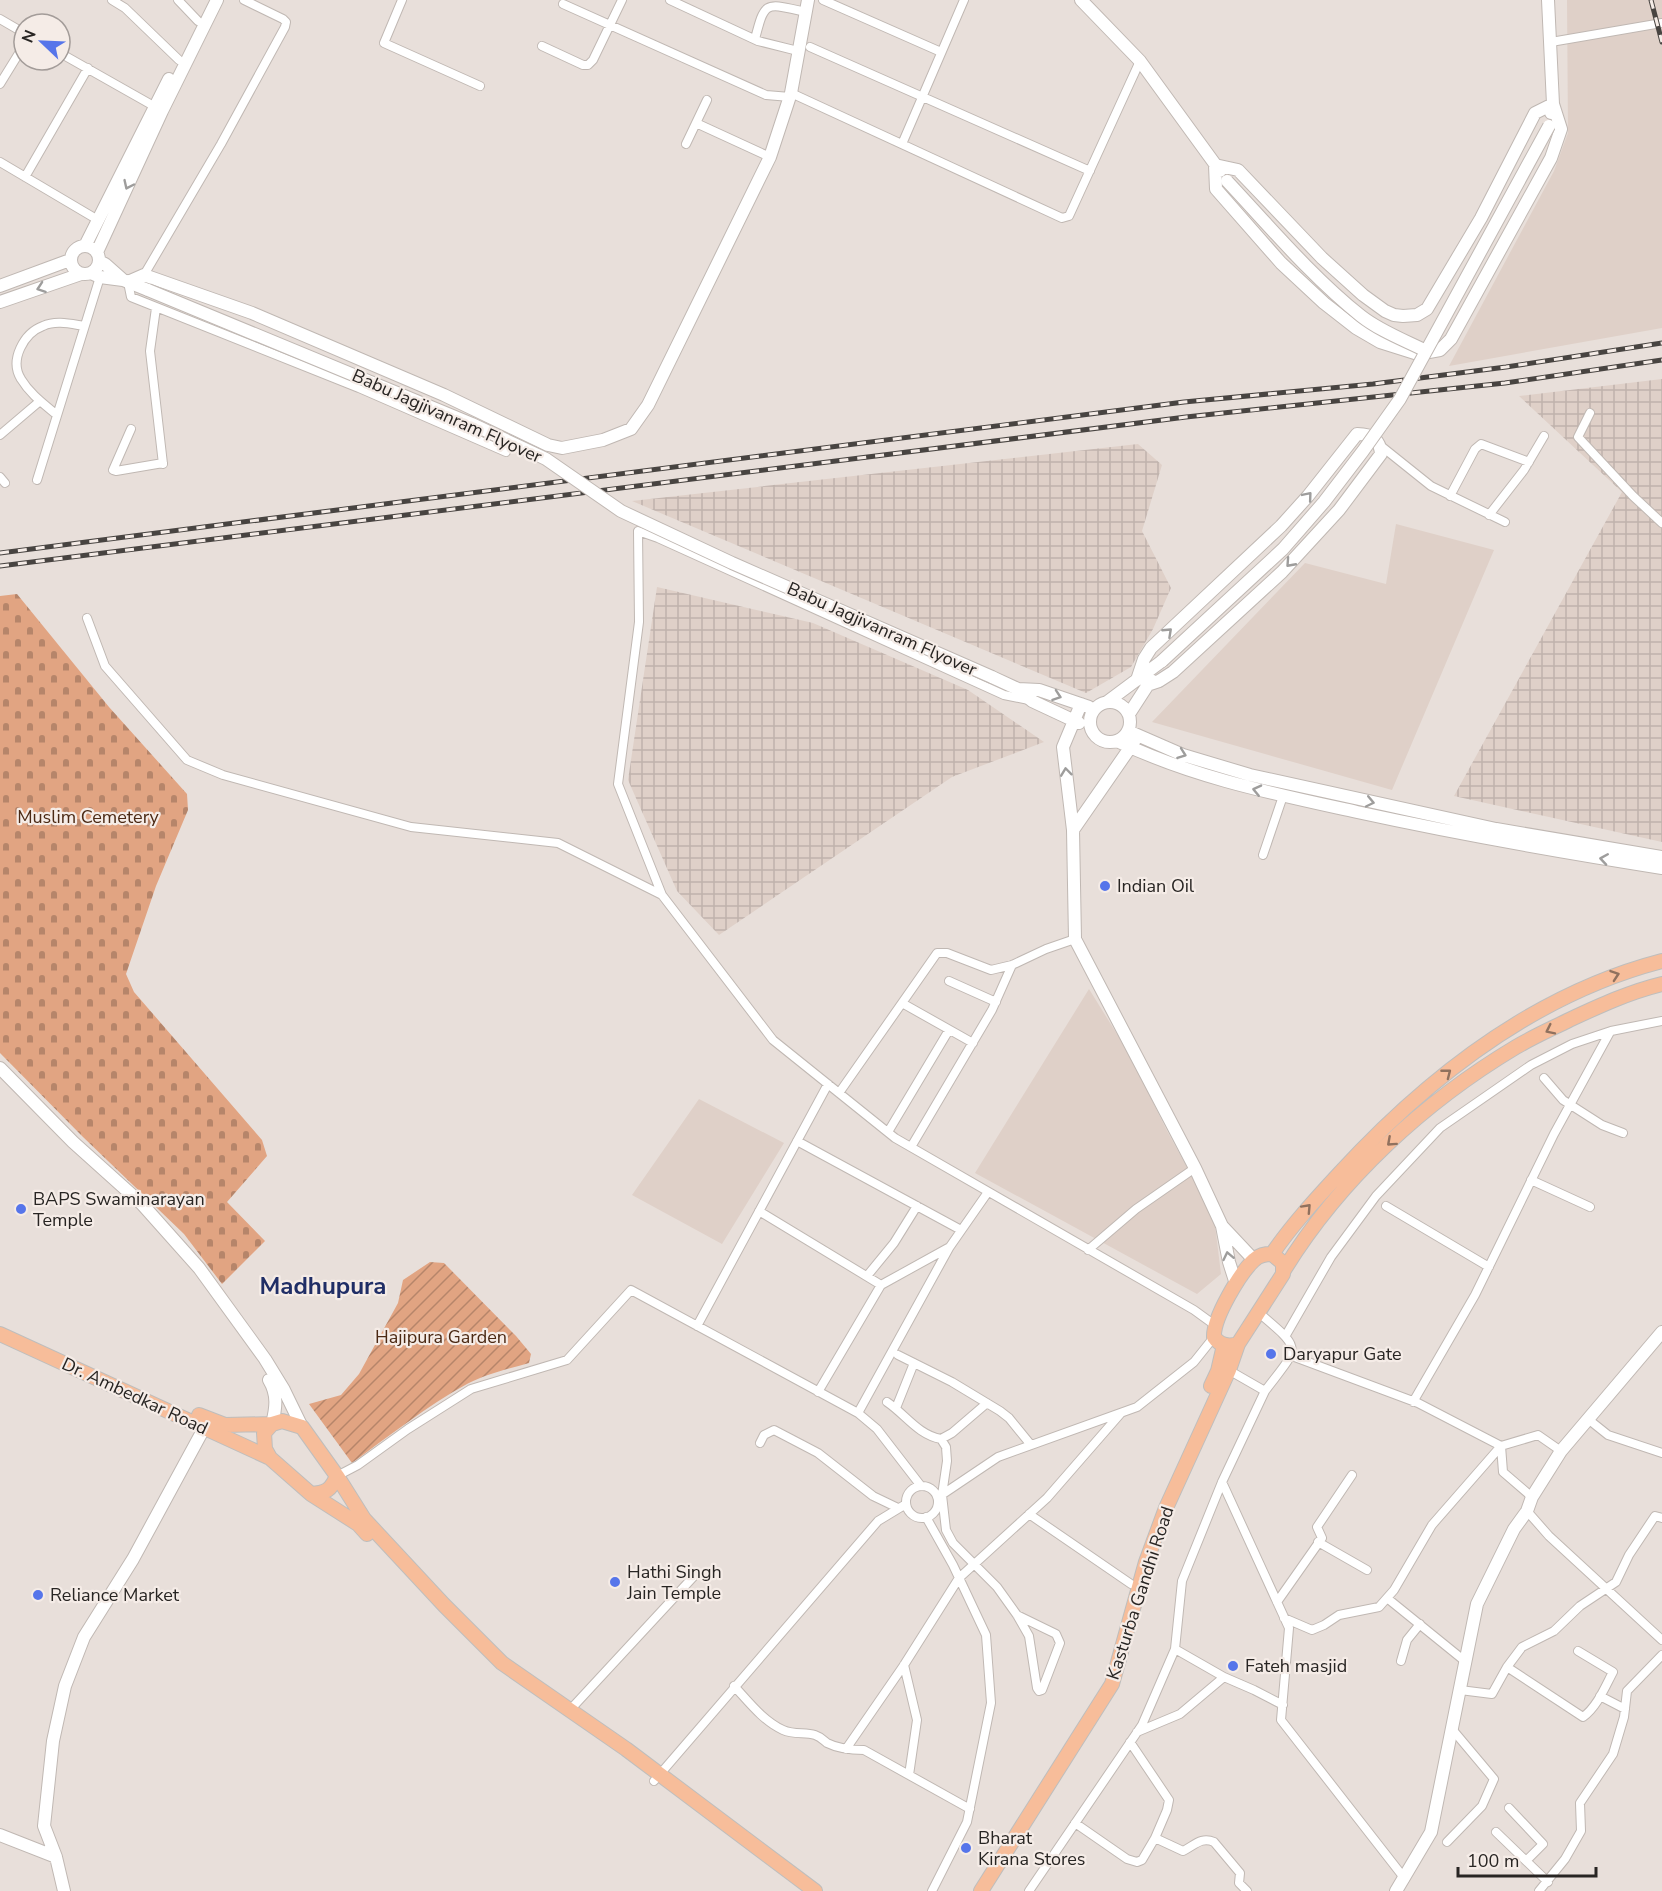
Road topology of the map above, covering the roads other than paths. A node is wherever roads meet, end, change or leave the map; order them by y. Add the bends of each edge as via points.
1 (112, 0) edge
2 (178, 0) edge
3 (209, 0) edge
4 (217, 0) edge
5 (244, 0) edge
6 (402, 0) edge
7 (622, 0) edge
8 (670, 0) edge
9 (824, 0) edge
10 (964, 0) edge
11 (1082, 0) edge
12 (1548, 0) edge
13 (563, 4) dead end
14 (807, 6) edge
15 (198, 21) junction
16 (1662, 23) edge
17 (610, 25) junction
18 (755, 39) junction
19 (1551, 42) junction
20 (542, 46) dead end
21 (804, 49) junction
22 (941, 52) junction
23 (72, 59) edge
24 (178, 60) junction
25 (1140, 61) junction
26 (12, 64) edge
27 (88, 68) junction
28 (0, 84) edge
29 (480, 86) dead end
30 (790, 95) junction
31 (922, 97) junction
32 (707, 100) dead end
33 (1552, 104) junction
34 (158, 109) junction
35 (696, 123) junction
36 (686, 144) dead end
37 (902, 144) junction
38 (770, 157) junction
39 (0, 162) edge
40 (1215, 165) junction
41 (1090, 171) junction
42 (25, 177) junction
43 (98, 220) junction
44 (85, 246) junction
45 (98, 257) junction
46 (70, 260) junction
47 (91, 275) junction
48 (144, 275) junction
49 (125, 281) junction
50 (0, 285) edge
51 (0, 302) edge
52 (156, 308) junction
53 (1394, 315) junction
54 (84, 326) junction
55 (1380, 342) junction
56 (1426, 351) junction
57 (40, 402) junction
58 (1590, 413) dead end
59 (57, 415) junction
60 (131, 429) dead end
61 (0, 435) edge
62 (1544, 436) dead end
63 (1381, 446) junction
64 (506, 452) dead end
65 (1529, 462) junction
66 (37, 480) dead end
67 (1450, 496) junction
68 (1490, 515) junction
69 (1504, 522) dead end
70 (1662, 523) edge
71 (87, 618) dead end
72 (1142, 682) junction
73 (1018, 689) junction
74 (1032, 701) junction
75 (1107, 702) junction
76 (1081, 704) junction
77 (1095, 709) junction
78 (1129, 714) junction
79 (1074, 720) junction
80 (1091, 728) junction
81 (1133, 733) junction
82 (1117, 741) junction
83 (1131, 747) junction
84 (1283, 796) junction
85 (1073, 830) junction
86 (1263, 855) dead end
87 (1662, 857) edge
88 (1662, 868) edge
89 (662, 895) junction
90 (1075, 939) junction
91 (1662, 961) edge
92 (1012, 965) junction
93 (949, 981) dead end
94 (1662, 984) edge
95 (996, 1002) junction
96 (902, 1003) junction
97 (1662, 1021) edge
98 (949, 1030) junction
99 (1611, 1031) junction
100 (973, 1043) junction
101 (0, 1068) edge
102 (1544, 1077) dead end
103 (0, 1078) edge
104 (828, 1084) junction
105 (839, 1093) junction
106 (1570, 1104) junction
107 (888, 1132) junction
108 (1623, 1133) dead end
109 (797, 1141) junction
110 (911, 1147) junction
111 (1195, 1168) junction
112 (1532, 1180) junction
113 (988, 1192) junction
114 (917, 1206) junction
115 (1386, 1206) dead end
116 (1590, 1207) dead end
117 (759, 1211) junction
118 (1222, 1226) junction
119 (961, 1230) junction
120 (949, 1248) junction
121 (1088, 1250) junction
122 (1272, 1254) junction
123 (1254, 1260) junction
124 (1489, 1267) junction
125 (1284, 1270) junction
126 (867, 1276) junction
127 (1236, 1284) junction
128 (881, 1285) junction
129 (1259, 1313) junction
130 (0, 1325) edge
131 (697, 1326) junction
132 (1662, 1332) edge
133 (0, 1334) edge
134 (1286, 1335) junction
135 (1223, 1338) junction
136 (898, 1355) dead end
137 (1292, 1356) junction
138 (914, 1363) junction
139 (1224, 1367) junction
140 (1265, 1391) junction
141 (818, 1392) junction
142 (886, 1402) dead end
143 (1413, 1402) junction
144 (987, 1404) junction
145 (896, 1408) junction
146 (858, 1413) junction
147 (1121, 1413) junction
148 (1587, 1419) junction
149 (207, 1424) junction
150 (272, 1424) junction
151 (302, 1427) junction
152 (941, 1439) junction
153 (760, 1443) dead end
154 (1031, 1445) junction
155 (1501, 1446) junction
156 (1561, 1450) junction
157 (1662, 1453) edge
158 (270, 1458) junction
159 (1352, 1475) dead end
160 (337, 1476) junction
161 (1222, 1482) junction
162 (921, 1486) junction
163 (311, 1494) junction
164 (940, 1496) junction
165 (1532, 1497) junction
166 (902, 1506) junction
167 (1527, 1511) junction
168 (1029, 1514) junction
169 (926, 1517) junction
170 (1662, 1518) edge
171 (1318, 1542) junction
172 (975, 1563) junction
173 (1366, 1570) dead end
174 (695, 1575) dead end
175 (959, 1578) junction
176 (1131, 1584) junction
177 (1606, 1588) junction
178 (1388, 1598) junction
179 (1277, 1602) junction
180 (1017, 1615) junction
181 (1284, 1618) junction
182 (1419, 1624) junction
183 (1662, 1640) edge
184 (1175, 1649) junction
185 (1578, 1651) dead end
186 (1662, 1655) edge
187 (1401, 1661) dead end
188 (1466, 1662) junction
189 (904, 1665) junction
190 (1507, 1667) junction
191 (1224, 1677) junction
192 (734, 1686) junction
193 (1460, 1690) junction
194 (1600, 1696) junction
195 (1283, 1705) junction
196 (1625, 1709) junction
197 (569, 1711) junction
198 (1452, 1729) junction
199 (1137, 1732) junction
200 (1130, 1742) junction
201 (846, 1749) junction
202 (909, 1775) junction
203 (656, 1777) junction
204 (1509, 1808) dead end
205 (970, 1809) junction
206 (1075, 1823) junction
207 (1496, 1832) dead end
208 (0, 1835) edge
209 (1155, 1838) junction
210 (1447, 1842) dead end
211 (56, 1857) junction
212 (1526, 1861) junction
213 (1403, 1886) edge
214 (1543, 1888) edge
215 (64, 1891) edge
216 (800, 1891) edge
217 (815, 1891) edge
218 (932, 1891) edge
219 (970, 1891) edge
220 (981, 1891) edge
221 (1029, 1891) edge
222 (1246, 1891) edge

1 - 24 street via 132,14
2 - 15 street
3 - 15 street
4 - 34 street
5 - 48 street via 283,19 285,27
6 - 29 street via 384,43
7 - 17 street
8 - 18 street
9 - 22 street
10 - 22 street
11 - 25 street
12 - 19 street
13 - 17 street
14 - 18 street via 764,7
14 - 21 street
15 - 24 street
16 - 19 street
17 - 20 street via 588,65
17 - 30 street via 765,95
18 - 21 street via 775,47
19 - 33 street
21 - 30 street
21 - 31 street
22 - 31 street
23 - 27 street
24 - 34 street
25 - 40 street
25 - 41 street
26 - 28 street
27 - 34 street
27 - 42 street
30 - 37 street
30 - 38 street
31 - 37 street
31 - 41 street
32 - 35 street
33 - 53 street via 1535,114 1481,218 1427,309 1417,315
33 - 55 street via 1561,129 1551,158 1451,339 1440,350 1418,354
33 - 56 street, bridge via 1549,126
34 - 43 street
34 -> 45 street
35 - 36 street
35 - 38 street
37 - 41 street via 1062,218 1070,216
38 - 48 street via 648,405 631,429 603,440 562,448 263,318
39 - 42 street
40 - 53 street via 1238,171 1322,258 1363,295
40 - 55 street via 1216,189 1281,263 1324,303
40 - 56 street, bridge via 1297,256 1362,317
42 - 43 street
43 - 44 street
44 - 45 street via 94,249
44 - 46 street via 73,251
45 - 47 street
45 - 49 street
46 - 47 street via 73,269
46 - 50 street
47 - 49 street
47 -> 51 street
47 - 54 street
48 - 49 street
49 - 52 street via 131,297
49 - 73 street, Babu Jagjivanram Flyover, bridge via 472,424 546,459 621,511
52 - 60 street via 150,351 163,464 112,470
52 - 64 street
53 - 55 street
54 - 57 street via 58,322 42,326 26,337 16,356 20,377
54 - 59 street
56 - 72 street, bridge via 1400,399 1324,502 1283,549
57 - 59 street
57 - 61 street
58 - 70 street via 1578,437
59 - 66 street
62 - 65 street
63 - 67 street via 1431,486
63 -> 72 street via 1381,454 1339,510 1282,572 1173,672 1160,681
72 -> 63 street via 1144,659 1151,648 1281,526 1357,434 1370,435
65 - 67 street via 1481,444
65 - 68 street
67 - 68 street
68 - 69 street
71 - 89 street via 105,666 187,760 223,775 411,827 558,843
72 - 75 street
72 - 78 street
73 - 74 street
73 -> 76 street via 1039,690
74 - 79 street
74 - 89 street via 1004,695 638,531 639,622 618,784
75 - 77 street
75 - 78 street via 1120,705
76 - 77 street
76 - 79 street
77 - 80 street
78 - 81 street
79 - 80 street
85 -> 79 street via 1063,747
80 - 82 street via 1099,739
81 - 82 street
81 - 83 street
81 -> 87 street via 1184,755 1250,775 1496,830
82 - 83 street
84 -> 83 street via 1211,778
83 - 85 street
84 - 86 street
88 -> 84 street via 1437,830
85 - 90 street
89 - 104 street via 773,1040
90 - 92 street
90 - 111 street
122 -> 91 main road via 1292,1225 1408,1103 1460,1063 1520,1021 1569,995 1608,977
92 - 95 street
92 - 96 street via 991,970 938,953
93 - 95 street
94 -> 125 main road via 1605,1003 1516,1047 1473,1075 1421,1115 1352,1180 1305,1236
95 - 100 street
96 - 98 street
96 - 105 street
97 - 99 street
98 - 100 street
98 - 107 street
99 - 106 street
99 - 134 street via 1572,1044 1531,1065 1440,1128 1368,1206 1331,1257
100 - 110 street
101 - 151 street via 142,1204 199,1268 265,1359
102 - 106 street
103 - 150 street via 137,1209 194,1273 276,1391
104 - 105 street
104 - 109 street
105 - 107 street
106 - 108 street via 1602,1125
106 - 112 street
107 - 110 street
109 - 114 street
109 - 117 street
110 - 113 street
111 - 118 street
111 - 121 street via 1136,1209
112 - 116 street
112 - 124 street
113 - 119 street
113 - 121 street
114 - 119 street
114 - 126 street
115 - 124 street
117 - 126 street
117 - 131 street
118 - 123 street
127 -> 118 street
119 - 120 street
120 - 128 street
120 - 146 street
121 - 135 street via 1194,1310
122 - 123 main road
122 - 125 main road
123 - 127 main road
124 - 143 street
125 - 129 main road
126 - 128 street
127 - 135 main road
128 - 141 street
129 - 134 street
129 - 135 main road
130 - 149 main road, Dr. Ambedkar Road
131 - 141 street
131 - 160 street via 631,1290 567,1360 471,1389
132 - 148 street
133 - 149 main road, Dr. Ambedkar Road
134 - 137 street via 1291,1341
135 - 139 main road, Kasturba Gandhi Road
135 - 147 street via 1137,1407
136 - 138 street
137 - 140 street
137 - 143 street
138 - 144 street
138 - 145 street
139 - 140 street
139 - 176 main road, Kasturba Gandhi Road via 1157,1504
139 - 220 main road, Kasturba Gandhi Road via 1146,1562 1112,1684
140 - 161 street
141 - 146 street
142 - 145 street
143 - 155 street
144 - 152 street
144 - 154 street via 1010,1418
145 - 152 street via 926,1434
146 - 162 street via 878,1429
147 - 154 street
147 - 168 street
148 - 156 street
148 - 157 street via 1608,1435
149 - 150 main road, Dr. Ambedkar Road
149 - 158 main road, Dr. Ambedkar Road
149 - 211 street via 133,1559 84,1637 65,1686 53,1741 44,1826
150 - 151 main road, Dr. Ambedkar Road via 282,1421
150 - 158 main road via 264,1433 264,1449
151 - 160 main road
152 - 164 street via 947,1461
153 - 166 street via 764,1435 774,1430 818,1453 873,1496
154 - 164 street via 998,1457
155 - 156 street via 1538,1435
155 - 165 street via 1503,1472
155 - 178 street via 1432,1525
156 - 165 street
158 - 163 main road, Dr. Ambedkar Road
159 - 171 street via 1317,1527 1322,1538
160 - 163 main road via 325,1493
160 - 197 main road via 364,1519 444,1605 502,1663
161 - 179 street
161 - 184 street via 1182,1581
162 - 164 street
162 - 166 street via 908,1494
163 - 203 main road, Dr. Ambedkar Road via 358,1524 496,1669
164 - 169 street via 934,1512
164 - 172 street via 946,1530 953,1543
165 - 167 street
166 - 169 street via 916,1517
166 - 192 street via 878,1521
167 - 177 street
167 - 188 street via 1514,1529 1478,1604
168 - 172 street
168 - 176 street
169 - 175 street
170 - 177 street via 1656,1516 1616,1582
171 - 173 street
171 - 179 street
172 - 175 street
172 - 180 street
174 - 197 street
175 - 189 street
175 - 205 street via 986,1635 991,1703
176 - 219 main road, Kasturba Gandhi Road via 1104,1680
177 - 183 street
177 - 190 street via 1554,1631 1522,1647
178 - 181 street via 1379,1607 1338,1615 1312,1630
178 - 182 street
179 - 181 street
180 - 180 street via 1029,1636 1039,1691 1060,1643 1056,1634
181 - 195 street via 1288,1628
182 - 187 street via 1407,1640
182 - 188 street
184 - 191 street
184 - 199 street
185 - 194 street via 1612,1672
186 - 196 street via 1627,1691
188 - 193 street
189 - 201 street
189 - 202 street via 917,1720
190 - 193 street via 1492,1694
190 - 194 street via 1583,1717
191 - 195 street
191 - 199 street via 1180,1714
192 - 201 street via 782,1730 809,1733
192 - 203 street
193 - 198 street
194 - 196 street
195 - 213 street via 1281,1720
196 - 214 street via 1613,1754 1580,1803 1581,1831
197 - 203 main road
198 - 210 street via 1494,1779 1482,1806
198 - 213 street via 1431,1832
199 - 200 street
200 - 206 street
200 - 209 street via 1169,1800
201 - 202 street via 864,1750
202 - 205 street
203 - 216 main road
203 - 217 main road
204 - 212 street via 1542,1844
205 - 218 street
206 - 209 street via 1137,1862
206 - 221 street
207 - 212 street
208 - 211 street
209 - 222 street via 1183,1851 1201,1841 1214,1842 1240,1874 1239,1883
211 - 215 street
212 - 214 street

